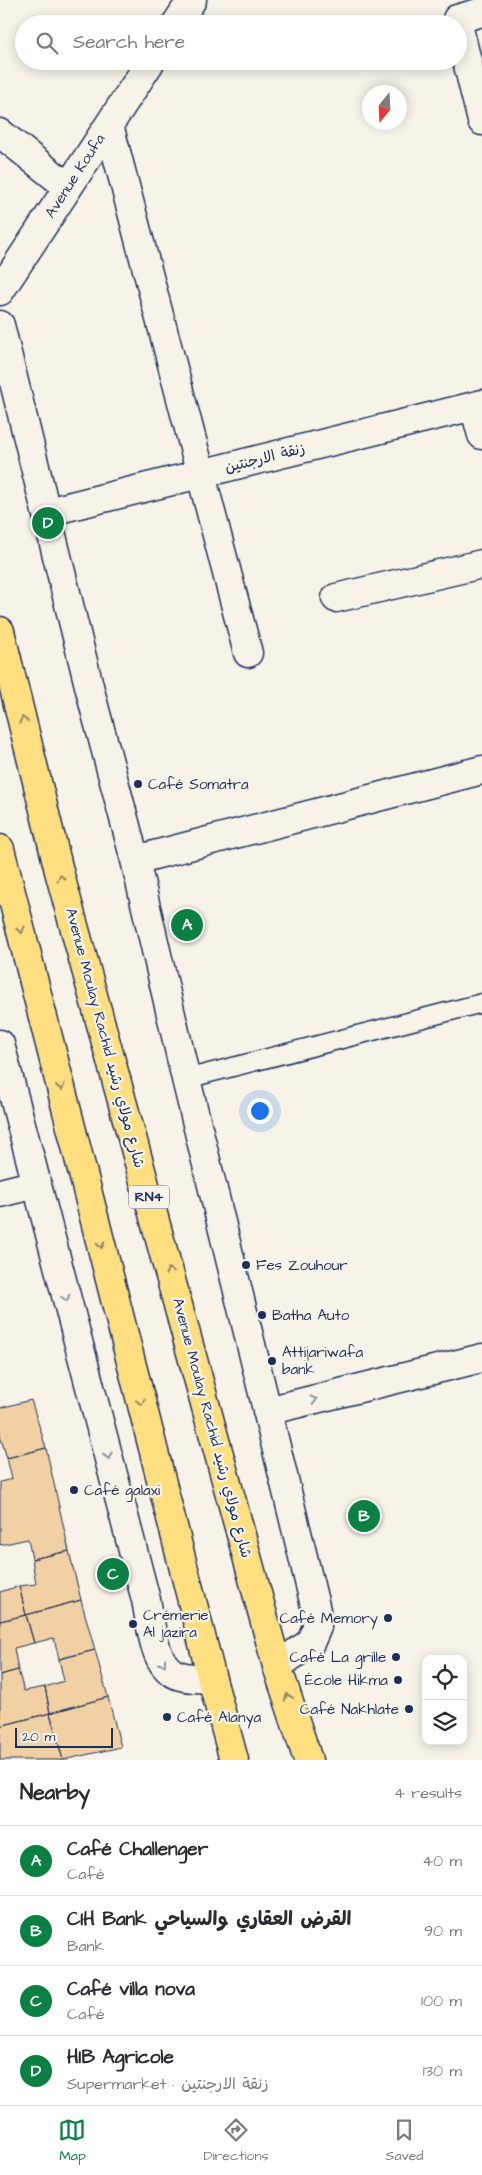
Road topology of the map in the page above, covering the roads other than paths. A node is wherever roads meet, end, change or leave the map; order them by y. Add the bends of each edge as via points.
1 (192, 0) edge
2 (182, 15) edge
3 (467, 46) edge
4 (145, 70) edge
5 (482, 121) edge
6 (109, 125) junction
7 (0, 133) edge
8 (68, 187) junction
9 (0, 291) edge
10 (0, 325) edge
11 (478, 405) edge
12 (482, 435) edge
13 (201, 474) junction
14 (47, 512) junction
15 (482, 564) edge
16 (336, 598) dead end
17 (0, 631) edge
18 (248, 653) dead end
19 (482, 770) edge
20 (0, 849) edge
21 (135, 860) junction
22 (482, 1003) edge
23 (0, 1044) edge
24 (186, 1079) junction
25 (36, 1184) junction
26 (0, 1193) edge
27 (482, 1358) edge
28 (267, 1411) junction
29 (277, 1666) junction
30 (212, 1679) junction
31 (234, 1760) edge
32 (308, 1760) edge

1 - 2 street
3 - 5 street
4 - 6 street, Avenue Koufa
6 - 8 street, Avenue Koufa
6 - 13 street
7 - 8 street
8 - 9 street, Avenue Koufa
10 - 14 street
11 - 12 street
11 - 13 street, زنقة الارجنتين
13 - 14 street, زنقة الارجنتين
13 - 18 street
14 - 21 street
15 - 16 street
29 -> 17 main road, Avenue Moulay Rachid شارع مولاي رشيد / RN4 via 60,875
19 - 21 street
20 -> 30 main road
21 - 24 street
22 - 24 lane
23 - 25 street
24 - 28 street
25 - 26 street
25 -> 30 street via 146,1600 158,1658 167,1669 180,1676
28 -> 27 street
28 - 29 street via 316,1610 317,1627 310,1643
32 -> 29 main road, Avenue Moulay Rachid شارع مولاي رشيد / RN4
30 - 31 main road

